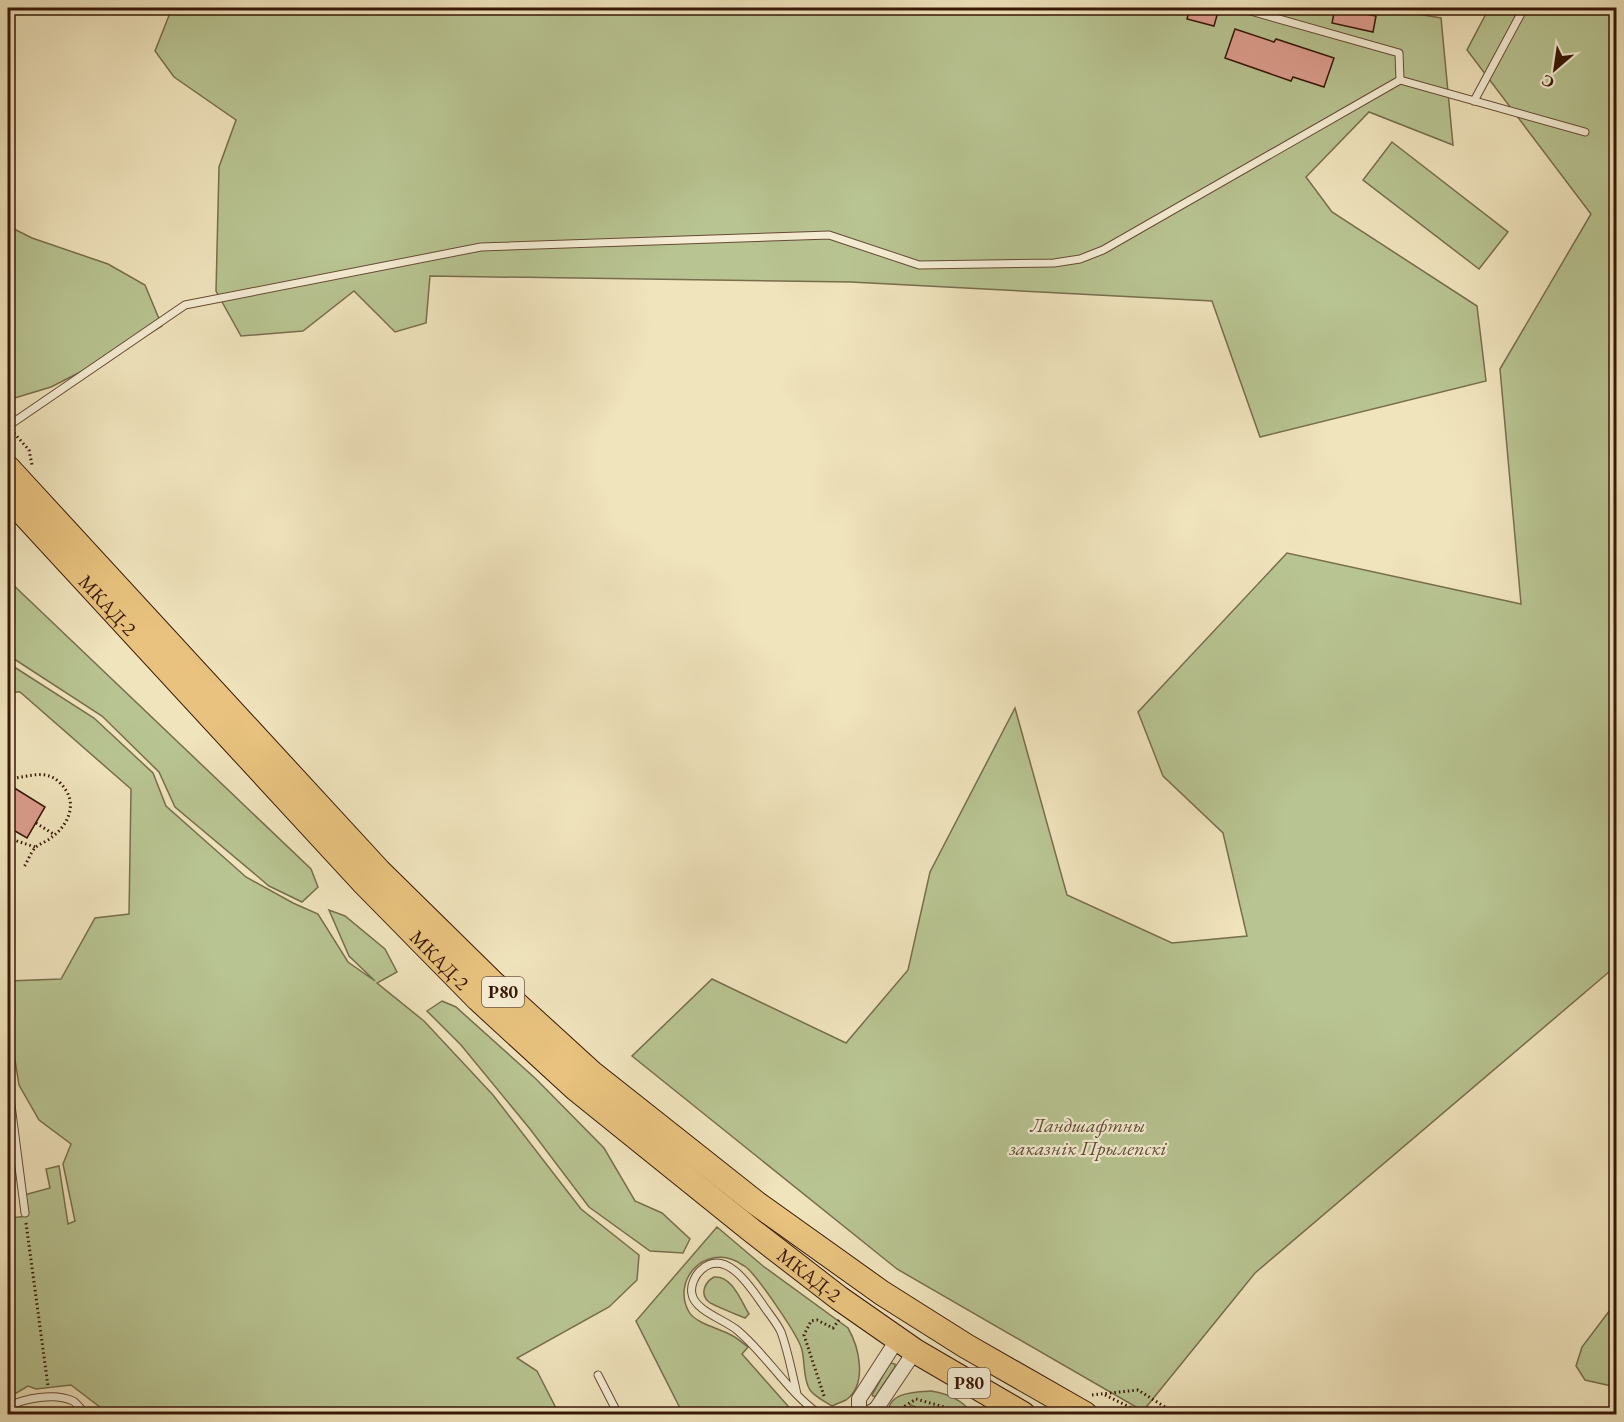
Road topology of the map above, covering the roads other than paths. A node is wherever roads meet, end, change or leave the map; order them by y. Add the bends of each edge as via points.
1 (1240, 8) edge
2 (1524, 8) edge
3 (1400, 80) junction
4 (1474, 101) junction
5 (1585, 132) dead end
6 (8, 426) edge
7 (8, 468) edge
8 (8, 497) edge
9 (8, 1082) edge
10 (25, 1213) road end
11 (896, 1302) junction
12 (954, 1338) junction
13 (909, 1341) junction
14 (598, 1375) dead end
15 (797, 1394) junction
16 (1089, 1405) edge
17 (8, 1406) edge
18 (86, 1414) edge
19 (618, 1414) edge
20 (819, 1414) edge
21 (859, 1414) edge
22 (867, 1414) edge
23 (1023, 1414) edge

1 - 3 lane via 1399,53
2 - 4 lane
3 - 4 lane
3 - 6 lane via 1180,207 1080,259 1054,263 919,265 829,235 481,247 185,305
4 - 5 lane
7 - 11 highway, Р80 via 379,871 492,982 651,1122 782,1222
8 - 13 highway, МКАД-2 / Р80 via 364,883 478,999 576,1089 777,1251
9 - 10 lane
11 - 12 highway, Р80
11 - 13 highway
12 - 13 highway
12 - 16 highway, Р80
13 - 21 street via 859,1399
13 - 22 street via 876,1410
13 - 23 highway, МКАД-2 / Р80
14 - 19 lane
15 - 15 lane via 780,1330 743,1277 728,1266 714,1263 704,1267 693,1283 695,1302 744,1335
15 - 20 lane
17 - 18 lane via 49,1397 73,1401

